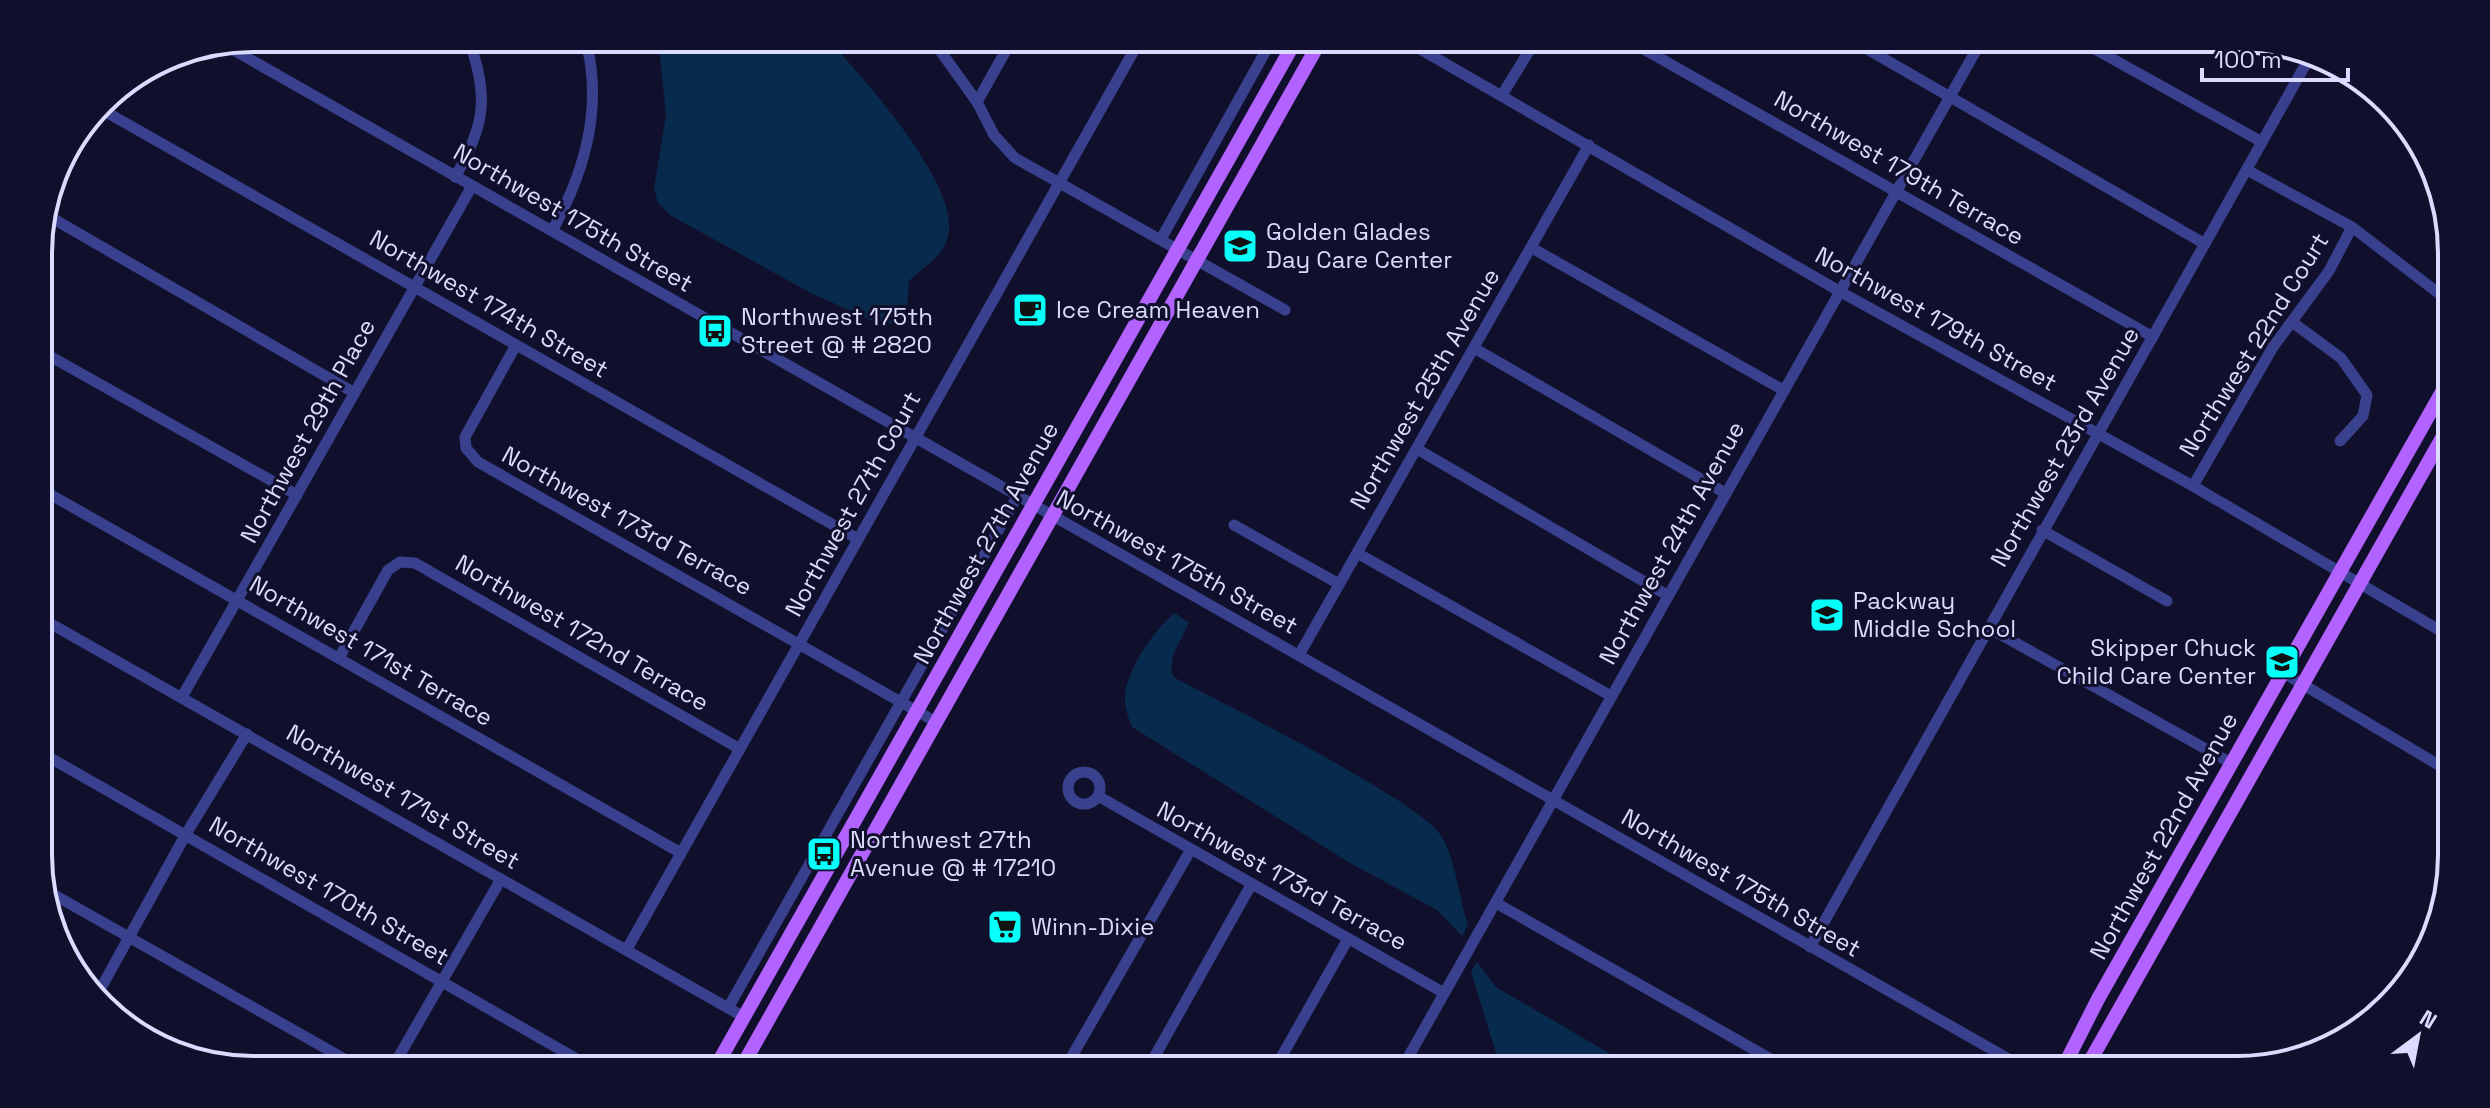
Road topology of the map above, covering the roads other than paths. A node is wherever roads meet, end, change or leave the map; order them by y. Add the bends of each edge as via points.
1 (473, 52) edge
2 (587, 52) edge
3 (941, 52) edge
4 (1005, 52) edge
5 (1133, 52) edge
6 (1265, 52) edge
7 (1289, 52) edge
8 (1314, 52) edge
9 (1426, 52) edge
10 (1528, 52) edge
11 (1650, 52) edge
12 (1657, 52) edge
13 (1873, 52) edge
14 (1975, 52) edge
15 (2100, 52) edge
16 (239, 53) edge
17 (1655, 55) junction
18 (2306, 64) edge
19 (1502, 95) junction
20 (1950, 96) junction
21 (977, 102) junction
22 (109, 113) edge
23 (2262, 142) junction
24 (1589, 145) junction
25 (2247, 170) junction
26 (455, 177) junction
27 (1059, 182) junction
28 (472, 186) junction
29 (1896, 191) junction
30 (55, 220) edge
31 (2352, 227) junction
32 (552, 231) junction
33 (1161, 239) junction
34 (2205, 244) junction
35 (1532, 248) junction
36 (1178, 249) junction
37 (1197, 260) junction
38 (414, 287) junction
39 (1839, 291) junction
40 (2438, 293) edge
41 (1285, 310) dead end
42 (2292, 322) junction
43 (2153, 337) junction
44 (516, 345) junction
45 (1474, 348) junction
46 (52, 357) edge
47 (1783, 390) junction
48 (353, 392) junction
49 (2438, 399) edge
50 (2096, 433) junction
51 (915, 437) junction
52 (2340, 441) dead end
53 (2438, 445) edge
54 (1417, 449) junction
55 (2193, 486) junction
56 (1725, 493) junction
57 (52, 495) edge
58 (297, 495) junction
59 (1017, 497) junction
60 (1032, 506) junction
61 (1052, 518) junction
62 (1234, 525) dead end
63 (2042, 530) junction
64 (858, 539) junction
65 (1357, 553) junction
66 (2340, 573) junction
67 (1339, 584) junction
68 (2361, 584) junction
69 (1667, 595) junction
70 (238, 601) junction
71 (2167, 601) dead end
72 (52, 624) edge
73 (1989, 628) junction
74 (2438, 629) edge
75 (799, 643) junction
76 (1299, 655) junction
77 (339, 658) junction
78 (2282, 672) junction
79 (2303, 684) junction
80 (1611, 696) junction
81 (182, 697) junction
82 (901, 702) junction
83 (917, 711) junction
84 (936, 722) junction
85 (247, 734) junction
86 (740, 749) junction
87 (52, 759) edge
88 (2231, 763) junction
89 (2438, 765) edge
90 (1098, 796) dead end
91 (1552, 800) junction
92 (186, 834) junction
93 (1190, 851) junction
94 (681, 853) junction
95 (501, 879) junction
96 (1251, 885) junction
97 (818, 887) junction
98 (57, 897) edge
99 (837, 898) junction
100 (1496, 903) junction
101 (128, 937) junction
102 (1348, 939) junction
103 (1810, 947) junction
104 (627, 949) junction
105 (442, 981) junction
106 (102, 987) edge
107 (1444, 993) junction
108 (728, 1008) junction
109 (740, 1023) junction
110 (339, 1056) edge
111 (399, 1056) edge
112 (572, 1056) edge
113 (722, 1056) edge
114 (739, 1056) edge
115 (746, 1056) edge
116 (1072, 1056) edge
117 (1155, 1056) edge
118 (1282, 1056) edge
119 (1409, 1056) edge
120 (1765, 1056) edge
121 (2003, 1056) edge
122 (2069, 1056) edge
123 (2093, 1056) edge

1 - 26 street via 483,108 469,154
2 - 32 street via 594,98 582,168
3 - 21 street
4 - 21 street
5 - 27 street, Northwest 27th Court
6 - 33 street
7 - 36 main road, Northwest 27th Avenue
8 - 37 main road, Northwest 27th Avenue
9 - 19 street, Northwest 179th Street
10 - 19 street
11 - 17 street, Northwest 179th Terrace
12 - 17 street
13 - 20 street
14 - 20 street, Northwest 24th Avenue
15 - 23 street
16 - 26 street, Northwest 175th Street
17 - 29 street, Northwest 179th Terrace
18 - 23 street, Northwest 23rd Avenue
19 - 24 street, Northwest 179th Street
20 - 29 street, Northwest 24th Avenue
20 - 34 street
21 - 27 street via 1004,148
22 - 38 street, Northwest 174th Street
23 - 25 street, Northwest 23rd Avenue
24 - 35 street, Northwest 25th Avenue
24 - 39 street, Northwest 179th Street
25 - 31 street
25 - 34 street, Northwest 23rd Avenue
26 - 28 street, Northwest 175th Street
27 - 33 street
27 - 51 street, Northwest 27th Court
28 - 32 street, Northwest 175th Street
28 - 38 street, Northwest 29th Place
29 - 39 street, Northwest 24th Avenue
29 - 43 street, Northwest 179th Terrace
30 - 48 street
31 - 40 street
31 - 42 street, Northwest 22nd Court via 2329,271
32 - 51 street, Northwest 175th Street
33 - 36 street
34 - 43 street, Northwest 23rd Avenue
35 - 45 street, Northwest 25th Avenue
35 - 47 street
36 - 37 street
36 - 60 main road, Northwest 27th Avenue
37 - 41 street
37 - 61 main road, Northwest 27th Avenue
38 - 44 street, Northwest 174th Street
38 - 48 street, Northwest 29th Place
39 - 47 street, Northwest 24th Avenue
39 - 50 street, Northwest 179th Street
42 - 52 street via 2341,358 2367,395 2363,416
42 - 55 street, Northwest 22nd Court
43 - 50 street, Northwest 23rd Avenue
44 - 64 street, Northwest 174th Street
44 - 75 street, Northwest 173rd Terrace via 469,425 466,448 478,462
45 - 54 street, Northwest 25th Avenue
45 - 56 street
46 - 58 street
47 - 56 street, Northwest 24th Avenue
48 - 58 street, Northwest 29th Place
49 - 66 main road, Northwest 22nd Avenue
50 - 55 street, Northwest 179th Street
50 - 63 street, Northwest 23rd Avenue
51 - 59 street, Northwest 175th Street
51 - 64 street, Northwest 27th Court
53 - 68 main road, Northwest 22nd Avenue
54 - 65 street, Northwest 25th Avenue
54 - 69 street
55 - 66 street, Northwest 179th Street
56 - 69 street, Northwest 24th Avenue
57 - 70 street, Northwest 171st Terrace
58 - 70 street, Northwest 29th Place
59 - 60 street, Northwest 175th Street
59 - 82 street
60 - 61 street, Northwest 175th Street
60 - 83 main road, Northwest 27th Avenue
61 - 76 street, Northwest 175th Street
61 - 84 main road, Northwest 27th Avenue
62 - 67 street
63 - 71 street
63 - 73 street, Northwest 23rd Avenue
64 - 75 street, Northwest 27th Court
65 - 67 street, Northwest 25th Avenue
65 - 80 street
66 - 68 street, Northwest 179th Street
66 - 78 main road, Northwest 22nd Avenue
67 - 76 street, Northwest 25th Avenue
68 - 74 street, Northwest 179th Street
68 - 79 main road, Northwest 22nd Avenue
69 - 80 street, Northwest 24th Avenue
70 - 77 street, Northwest 171st Terrace
70 - 81 street, Northwest 29th Place
72 - 81 street, Northwest 171st Street
73 - 88 street
73 - 103 street, Northwest 23rd Avenue
75 - 82 street, Northwest 173rd Terrace
75 - 86 street, Northwest 27th Court
76 - 91 street, Northwest 175th Street
77 - 86 street, Northwest 172nd Terrace via 388,570 400,562 415,563
77 - 94 street, Northwest 171st Terrace
78 - 79 street
78 - 88 main road, Northwest 22nd Avenue
79 - 89 street
79 - 123 main road, Northwest 22nd Avenue
80 - 91 street, Northwest 24th Avenue
81 - 85 street, Northwest 171st Street
82 - 83 street, Northwest 173rd Terrace
82 - 108 street
83 - 84 street, Northwest 173rd Terrace
83 - 97 main road, Northwest 27th Avenue
84 - 99 main road, Northwest 27th Avenue
85 - 92 street
85 - 95 street, Northwest 171st Street
86 - 94 street, Northwest 27th Court
87 - 92 street, Northwest 170th Street
88 - 122 main road, Northwest 22nd Avenue
90 - 93 street, Northwest 173rd Terrace
91 - 100 street, Northwest 24th Avenue
91 - 103 street, Northwest 175th Street
92 - 101 street
92 - 105 street, Northwest 170th Street
93 - 96 street, Northwest 173rd Terrace
93 - 116 street
94 - 104 street, Northwest 27th Court
95 - 104 street, Northwest 171st Street
95 - 105 street
96 - 102 street, Northwest 173rd Terrace
96 - 117 street
97 - 99 main road
97 - 109 main road, Northwest 27th Avenue
98 - 101 street
99 - 115 main road, Northwest 27th Avenue
100 - 107 street, Northwest 24th Avenue
100 - 120 street
101 - 106 street
101 - 110 street
102 - 107 street, Northwest 173rd Terrace
102 - 118 street
103 - 121 street, Northwest 175th Street
104 - 108 street, Northwest 171st Street
105 - 111 street
105 - 112 street, Northwest 170th Street
107 - 119 street, Northwest 24th Avenue
108 - 109 street, Northwest 171st Street
109 - 113 main road, Northwest 27th Avenue
109 - 114 main road

